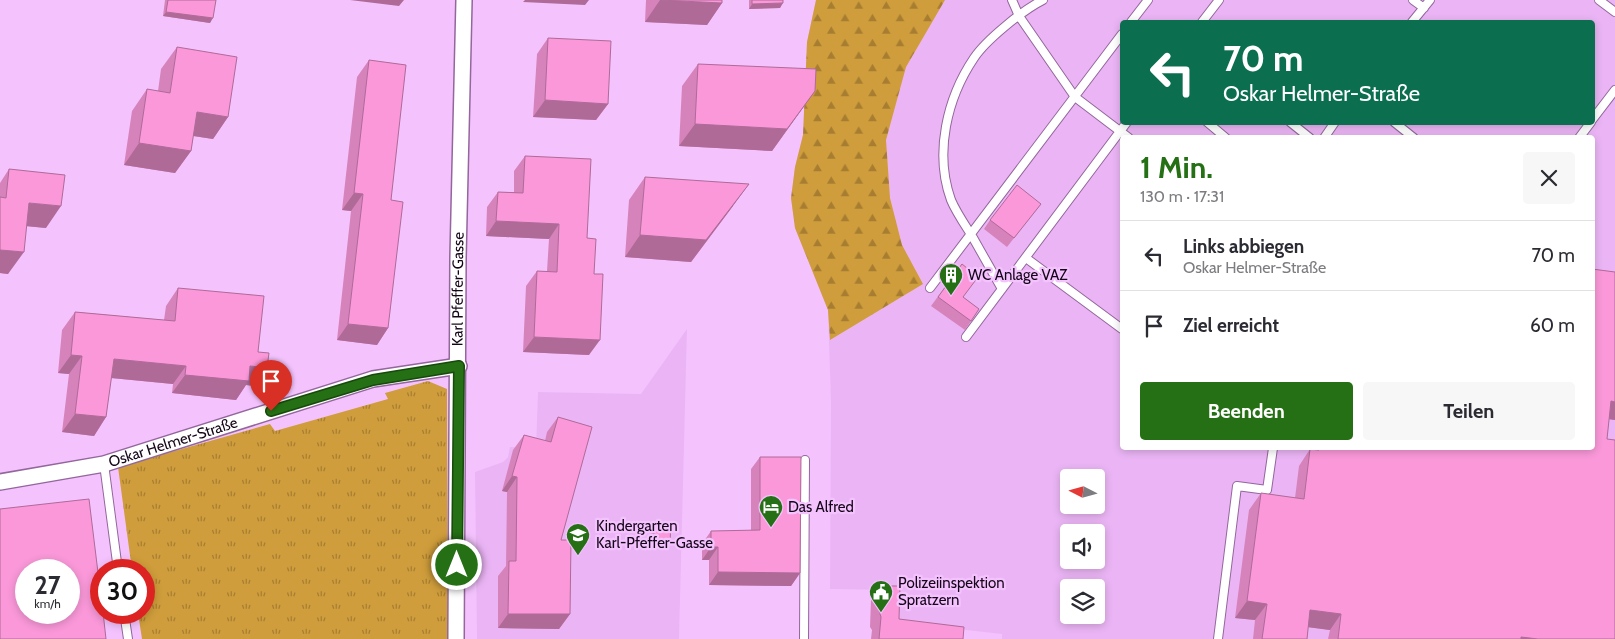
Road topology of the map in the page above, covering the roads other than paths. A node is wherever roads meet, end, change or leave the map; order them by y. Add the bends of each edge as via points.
1 (464, 0) edge
2 (1012, 0) edge
3 (1043, 0) edge
4 (1148, 0) edge
5 (1219, 0) edge
6 (1413, 0) edge
7 (1430, 0) edge
8 (1599, 0) edge
9 (1424, 8) junction
10 (1615, 12) edge
11 (1019, 16) junction
12 (1133, 20) edge
13 (1204, 20) edge
14 (1414, 20) edge
15 (1120, 37) edge
16 (1615, 90) edge
17 (1075, 97) junction
18 (1595, 117) edge
19 (1125, 125) edge
20 (1210, 125) edge
21 (1294, 125) edge
22 (1398, 125) edge
23 (1589, 125) edge
24 (1120, 131) junction
25 (1126, 135) edge
26 (1222, 135) edge
27 (1306, 135) edge
28 (1410, 135) edge
29 (1581, 135) edge
30 (971, 235) junction
31 (1026, 258) junction
32 (930, 288) dead end
33 (1002, 289) junction
34 (1120, 328) edge
35 (966, 337) dead end
36 (459, 366) junction
37 (1273, 450) edge
38 (806, 460) dead end
39 (104, 464) junction
40 (0, 482) edge
41 (117, 559) edge
42 (126, 624) edge
43 (128, 639) edge
44 (456, 639) edge
45 (804, 639) edge
46 (1218, 639) edge

1 - 36 street, Karl Pfeffer-Gasse
2 - 11 lane
3 - 11 lane
4 - 12 lane
5 - 13 lane
6 - 9 lane
7 - 9 lane
8 - 10 lane
9 - 14 lane
11 - 17 lane
11 - 30 lane via 974,57 954,94 946,125 943,166 951,200
15 - 17 lane
16 - 18 lane
17 - 24 lane
17 - 30 lane
19 - 24 lane
20 - 26 lane
21 - 27 lane
22 - 28 lane
23 - 29 lane
24 - 25 lane
24 - 31 lane
30 - 32 lane
30 - 33 lane
31 - 33 lane
31 - 34 lane
33 - 35 lane
36 - 39 street, Oskar Helmer-Straße via 373,380
36 - 44 street, Karl Pfeffer-Gasse
37 - 46 lane via 1267,490 1237,486
38 - 45 lane
39 - 40 street, Oskar Helmer-Straße
39 - 41 lane
42 - 43 lane

